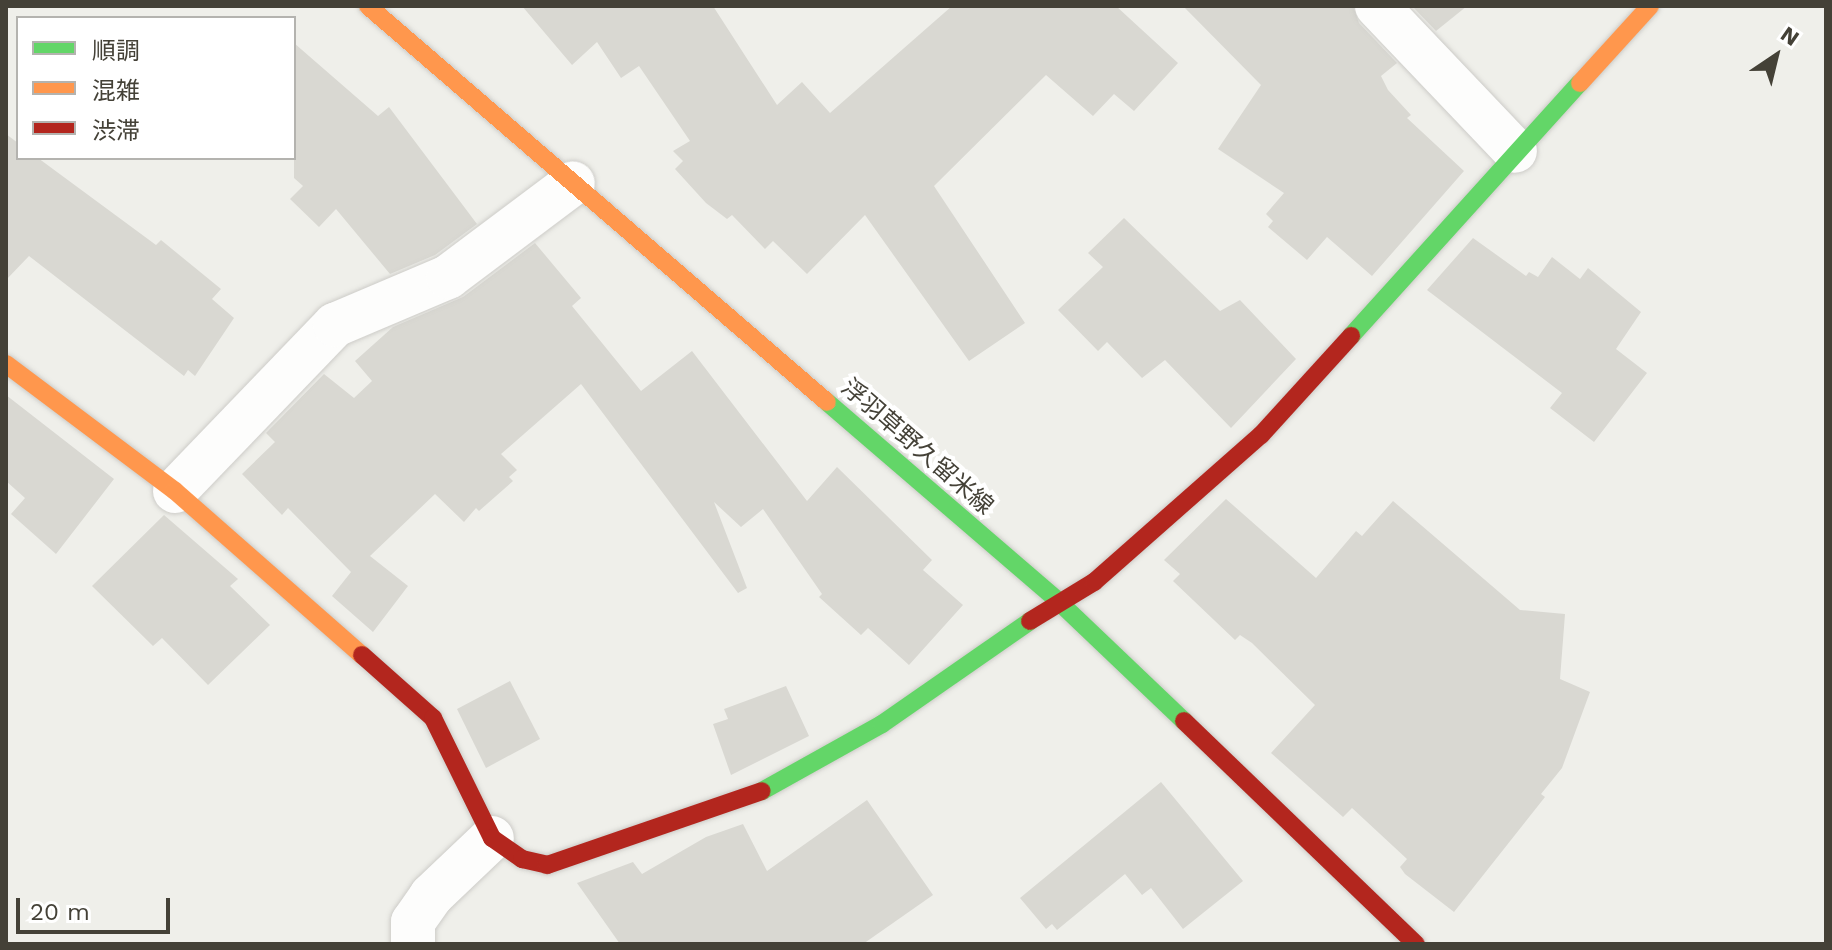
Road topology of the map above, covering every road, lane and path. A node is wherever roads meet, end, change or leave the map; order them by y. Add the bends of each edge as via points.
1 (368, 6) edge
2 (1377, 6) edge
3 (1650, 6) edge
4 (1515, 151) junction
5 (573, 183) junction
6 (6, 364) edge
7 (175, 491) junction
8 (1058, 601) junction
9 (492, 838) junction
10 (1408, 941) edge
11 (413, 944) edge

1 - 5 street, 浮羽草野久留米線
2 - 4 street
3 - 4 street
4 - 8 street via 1261,435 1094,582
5 - 7 street via 448,277 335,325
5 - 8 street, 浮羽草野久留米線
6 - 7 street
7 - 9 street via 433,718
8 - 9 street via 882,724 758,793 547,865 522,859
8 - 10 street, 浮羽草野久留米線
9 - 11 street via 431,896 413,922

